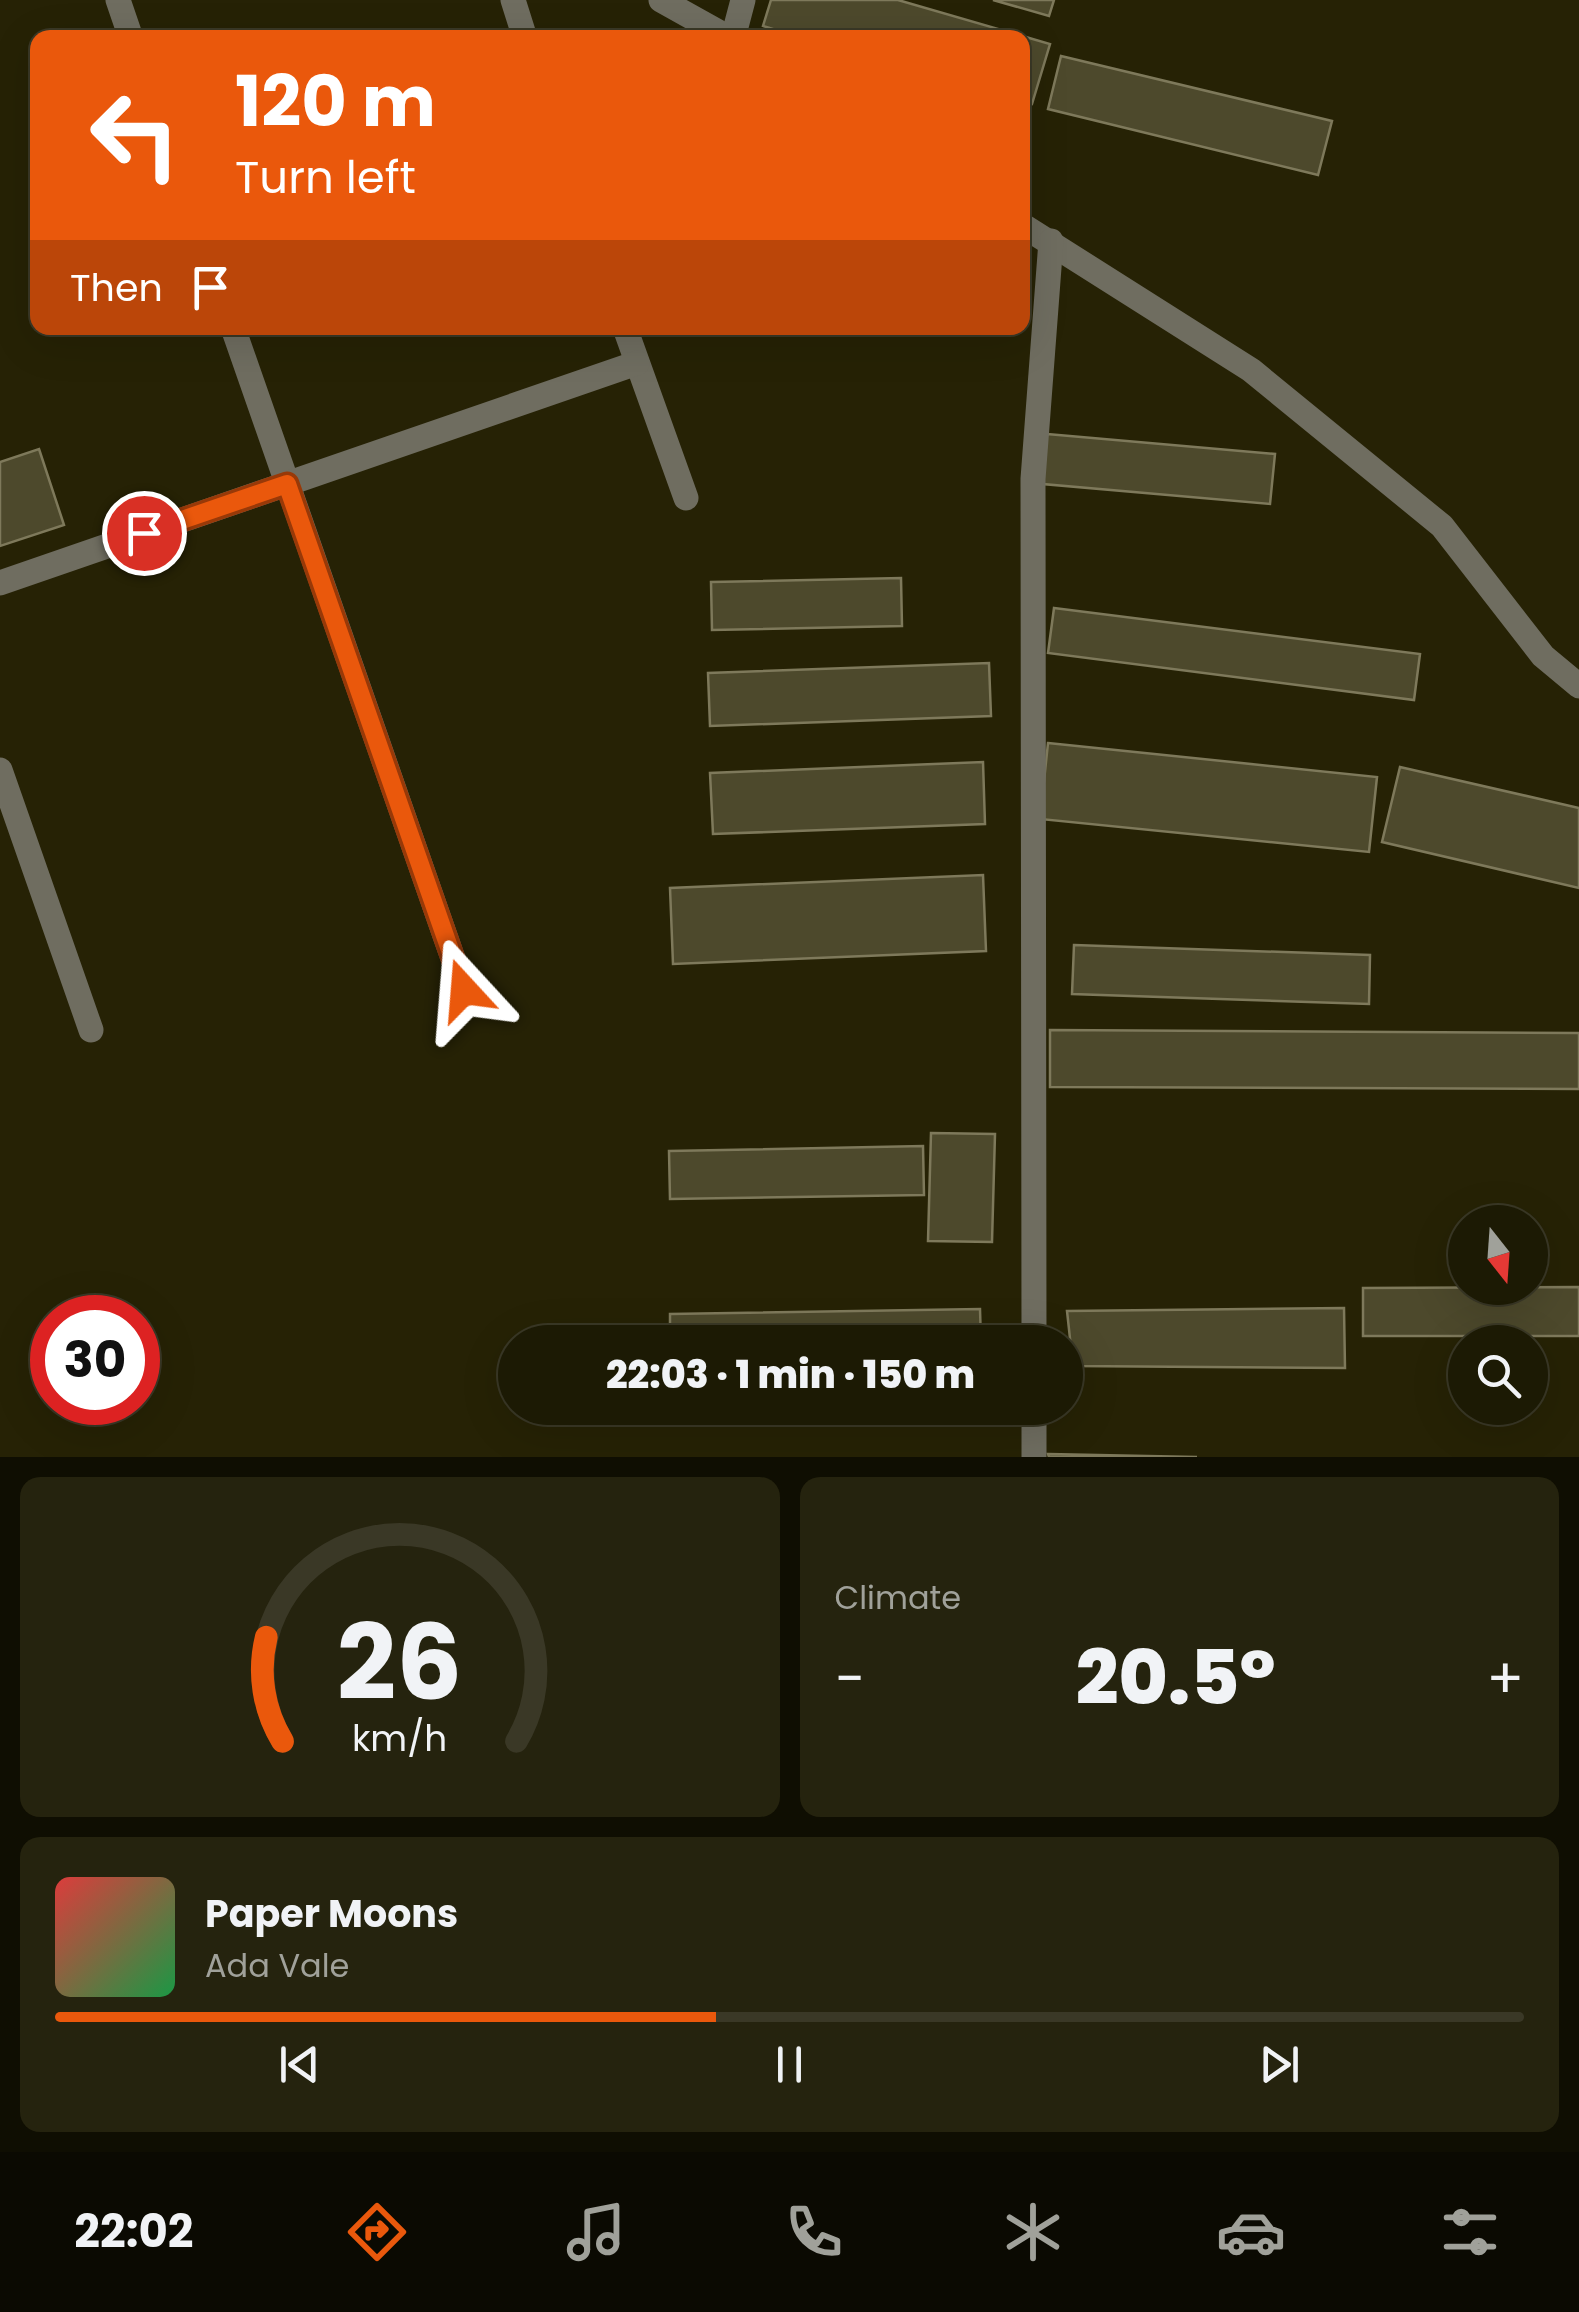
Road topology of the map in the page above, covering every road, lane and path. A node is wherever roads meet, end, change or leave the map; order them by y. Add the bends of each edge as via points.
1 (118, 0) edge
2 (512, 0) edge
3 (661, 0) edge
4 (743, 0) edge
5 (129, 30) edge
6 (523, 30) edge
7 (716, 30) edge
8 (734, 30) edge
9 (1030, 229) edge
10 (1051, 242) junction
11 (235, 335) edge
12 (627, 335) edge
13 (637, 363) junction
14 (287, 484) junction
15 (686, 498) dead end
16 (0, 583) edge
17 (1579, 686) edge
18 (0, 770) edge
19 (464, 990) dead end
20 (91, 1030) dead end
21 (1034, 1325) edge
22 (1034, 1425) edge
23 (1034, 1457) edge

1 - 5 street
2 - 6 street
3 - 7 street
4 - 8 street
9 - 10 street
10 - 17 street via 1251,370 1442,526 1543,656
10 - 21 street via 1033,480
11 - 14 street
12 - 13 street
13 - 14 street
13 - 15 street
14 - 16 street
14 - 19 street
18 - 20 street
22 - 23 street

